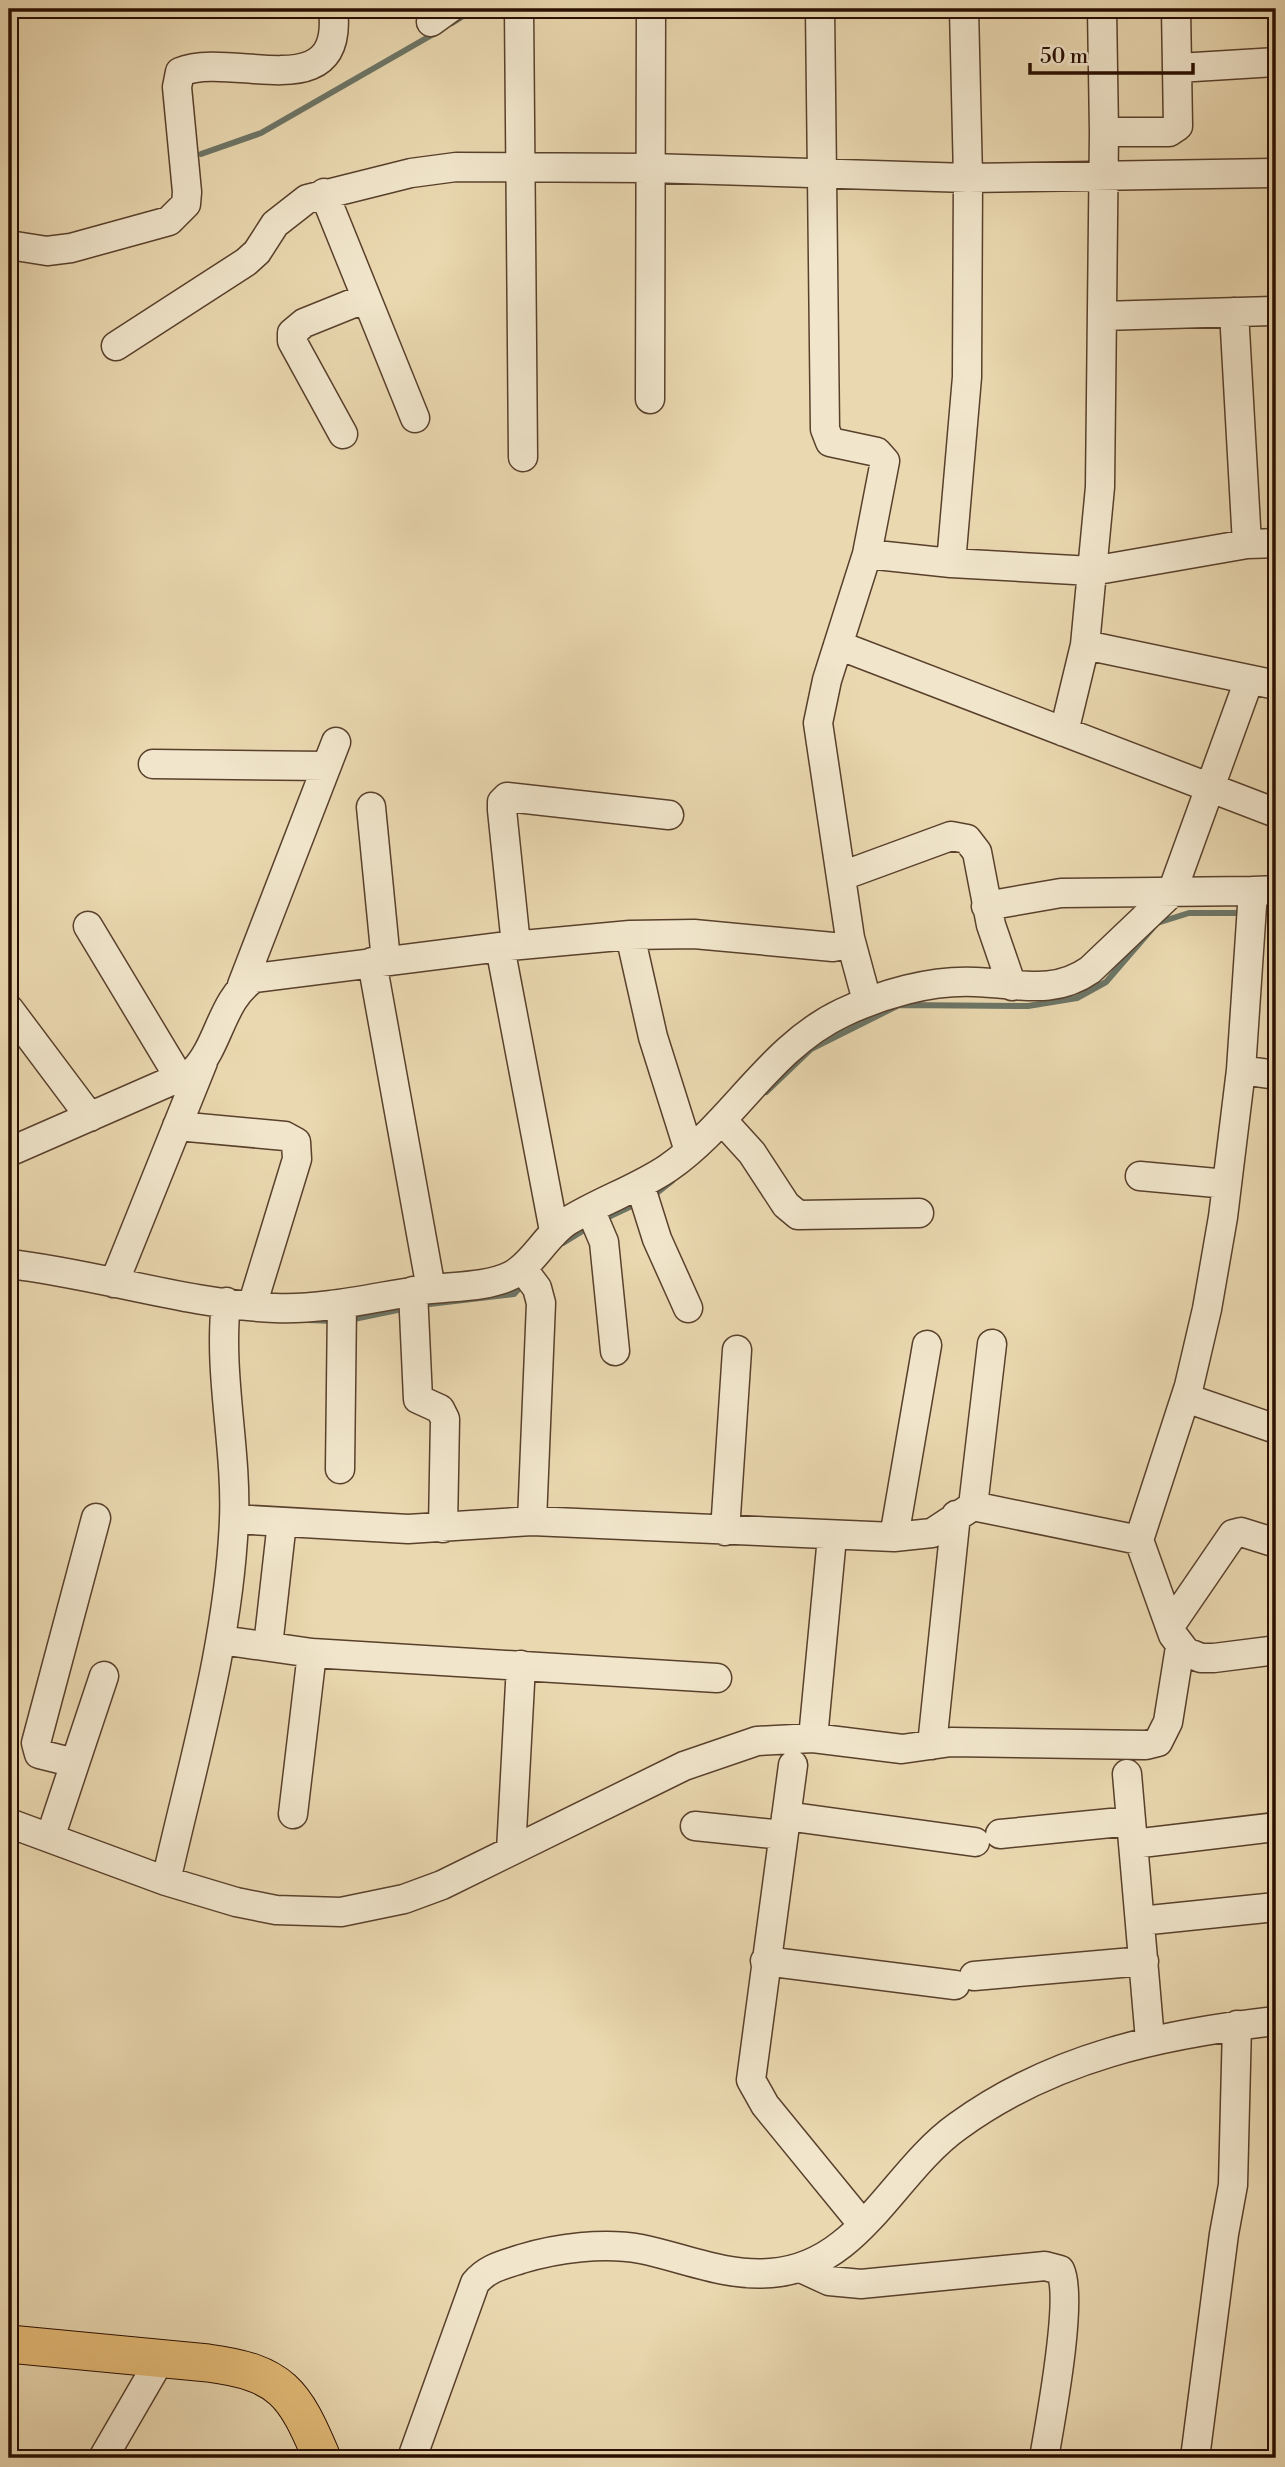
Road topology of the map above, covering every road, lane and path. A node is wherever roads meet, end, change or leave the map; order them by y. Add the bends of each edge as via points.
1 (333, 9) edge
2 (519, 9) edge
3 (651, 9) edge
4 (820, 9) edge
5 (964, 9) edge
6 (1102, 9) edge
7 (1176, 9) edge
8 (1276, 62) edge
9 (1178, 68) junction
10 (1104, 132) junction
11 (518, 168) junction
12 (650, 168) junction
13 (821, 172) junction
14 (1276, 173) edge
15 (1104, 176) junction
16 (968, 178) junction
17 (324, 193) junction
18 (9, 245) edge
19 (366, 298) junction
20 (1234, 312) junction
21 (1276, 312) edge
22 (1102, 316) junction
23 (116, 346) dead end
24 (650, 399) dead end
25 (415, 418) dead end
26 (343, 433) dead end
27 (523, 457) dead end
28 (1276, 543) edge
29 (1247, 544) junction
30 (867, 554) junction
31 (951, 563) junction
32 (1092, 571) junction
33 (838, 645) junction
34 (1085, 645) junction
35 (1263, 682) edge
36 (1064, 732) junction
37 (153, 764) dead end
38 (1210, 785) junction
39 (371, 807) dead end
40 (1276, 813) edge
41 (669, 815) dead end
42 (842, 876) junction
43 (1172, 892) junction
44 (1259, 901) edge
45 (986, 906) junction
46 (88, 926) dead end
47 (630, 935) junction
48 (850, 938) junction
49 (508, 946) junction
50 (379, 962) junction
51 (242, 985) junction
52 (1012, 986) junction
53 (867, 1001) junction
54 (9, 1009) edge
55 (203, 1062) junction
56 (1241, 1070) junction
57 (1276, 1075) edge
58 (180, 1079) junction
59 (90, 1117) junction
60 (177, 1126) junction
61 (729, 1127) junction
62 (689, 1151) junction
63 (9, 1152) edge
64 (1140, 1176) dead end
65 (1227, 1184) junction
66 (643, 1196) junction
67 (919, 1213) dead end
68 (596, 1219) junction
69 (554, 1231) junction
70 (9, 1264) edge
71 (527, 1275) junction
72 (114, 1283) junction
73 (418, 1298) junction
74 (688, 1308) dead end
75 (232, 1310) junction
76 (342, 1315) junction
77 (992, 1344) dead end
78 (927, 1345) dead end
79 (737, 1350) dead end
80 (615, 1351) dead end
81 (1186, 1398) junction
82 (1276, 1429) edge
83 (340, 1469) dead end
84 (965, 1510) junction
85 (96, 1518) dead end
86 (234, 1519) junction
87 (532, 1521) junction
88 (282, 1522) junction
89 (443, 1528) junction
90 (724, 1531) junction
91 (832, 1536) junction
92 (894, 1537) junction
93 (1139, 1540) junction
94 (1276, 1543) edge
95 (1175, 1637) junction
96 (221, 1640) junction
97 (268, 1646) junction
98 (1276, 1650) edge
99 (312, 1653) junction
100 (521, 1665) junction
101 (104, 1676) dead end
102 (717, 1678) dead end
103 (813, 1738) junction
104 (932, 1745) junction
105 (75, 1763) junction
106 (793, 1765) dead end
107 (1127, 1774) dead end
108 (293, 1814) dead end
109 (9, 1823) edge
110 (695, 1826) dead end
111 (784, 1826) junction
112 (1276, 1827) edge
113 (1132, 1833) junction
114 (50, 1838) junction
115 (510, 1851) junction
116 (166, 1881) junction
117 (1276, 1907) edge
118 (1140, 1921) junction
119 (765, 1961) junction
120 (1144, 1961) junction
121 (1276, 2021) edge
122 (1237, 2025) junction
123 (1150, 2040) junction
124 (863, 2225) junction
125 (803, 2269) junction
126 (9, 2344) edge
127 (161, 2358) junction
128 (103, 2458) edge
129 (322, 2458) edge
130 (412, 2458) edge
131 (1044, 2458) edge
132 (1195, 2458) edge

1 - 18 street via 335,30 330,49 296,71 196,68 180,72 177,87 186,204 169,221 71,248 47,251
2 - 11 street
3 - 12 street
4 - 13 street
5 - 16 street
6 - 10 street
7 - 9 street
8 - 9 street
9 - 10 street via 1179,120 1174,130
10 - 15 street
11 - 12 street
11 - 17 street via 432,169
11 - 27 street
12 - 13 street
12 - 24 street
13 - 16 street
13 - 30 street via 825,429 830,442 877,452 885,461
14 - 15 street
15 - 16 street
15 - 22 street
16 - 31 street via 967,377
17 - 19 street
17 - 23 street via 285,214 246,262
19 - 25 street
19 - 26 street via 304,323 292,333 292,341
20 - 21 street
20 - 22 street
20 - 29 street
22 - 32 street via 1100,487
28 - 29 street
29 - 32 street
30 - 31 street
30 - 33 street
31 - 32 street
32 - 34 street
33 - 36 street
33 - 42 street via 818,723
34 - 35 street
34 - 36 street
35 - 38 street
36 - 38 street
37 - 51 street via 331,754
38 - 40 street
38 - 43 street
39 - 50 street
41 - 49 street via 507,797 502,810
42 - 45 street via 960,835 977,852
42 - 48 street
43 - 44 street
43 - 45 street via 1048,894
43 - 52 street via 1076,980 1041,988
44 - 56 street
45 - 52 street
46 - 58 street
47 - 48 street via 694,934 833,947
47 - 49 street
47 - 62 street via 653,1037
48 - 53 street
49 - 50 street
49 - 69 street
50 - 51 street via 266,975
50 - 73 street
51 - 55 street
52 - 53 street via 974,982 931,985
53 - 61 street via 798,1041
54 - 59 street
55 - 58 street
55 - 60 street
56 - 57 street
56 - 65 street
58 - 59 street
59 - 63 street
60 - 72 street
60 - 75 street via 285,1136 296,1142 297,1159
61 - 62 street
61 - 67 street via 798,1215
62 - 66 street
64 - 65 street
65 - 81 street via 1208,1309
66 - 68 street
66 - 74 street
68 - 69 street
68 - 80 street
69 - 71 street
70 - 72 street
71 - 73 street
71 - 87 street via 541,1303
72 - 75 street
73 - 76 street
73 - 89 street via 418,1399 440,1409 445,1419
75 - 76 street via 287,1308
75 - 86 street
76 - 83 street
77 - 84 street
78 - 92 street
79 - 90 street
81 - 82 street
81 - 93 street
84 - 92 street via 932,1533
84 - 93 street
84 - 104 street
85 - 105 street via 36,1743 39,1754
86 - 88 street
86 - 96 street
87 - 89 street
87 - 90 street
88 - 89 street
88 - 97 street
90 - 91 street
91 - 92 street
91 - 103 street
93 - 95 street
94 - 95 street via 1241,1532 1233,1534
95 - 98 street via 1201,1658
95 - 104 street via 1168,1723 1158,1742
96 - 97 street
96 - 116 street
97 - 99 street
99 - 100 street
99 - 108 street
100 - 102 street
100 - 115 street
101 - 105 street
103 - 104 street via 902,1749
103 - 115 street via 757,1741 722,1751
105 - 114 street
106 - 111 street
107 - 113 street
109 - 114 street
110 - 111 street
111 - 113 street via 988,1838
111 - 119 street
112 - 113 street
113 - 118 street
114 - 116 street
115 - 116 street via 473,1872 404,1899 341,1912 276,1910
117 - 118 street
118 - 120 street
119 - 120 street via 964,1981
119 - 124 street via 751,2080 765,2105
120 - 123 street
121 - 122 street
122 - 123 street
122 - 132 street via 1233,2185
123 - 124 street via 1062,2067 993,2102 931,2149
124 - 125 street via 829,2255
125 - 130 street via 739,2273 612,2245 536,2255 483,2273 475,2283
125 - 131 street via 829,2281 861,2284 1045,2266 1060,2270 1064,2284 1059,2360
126 - 127 main road
127 - 128 street
127 - 129 main road via 237,2367 281,2387 293,2399

